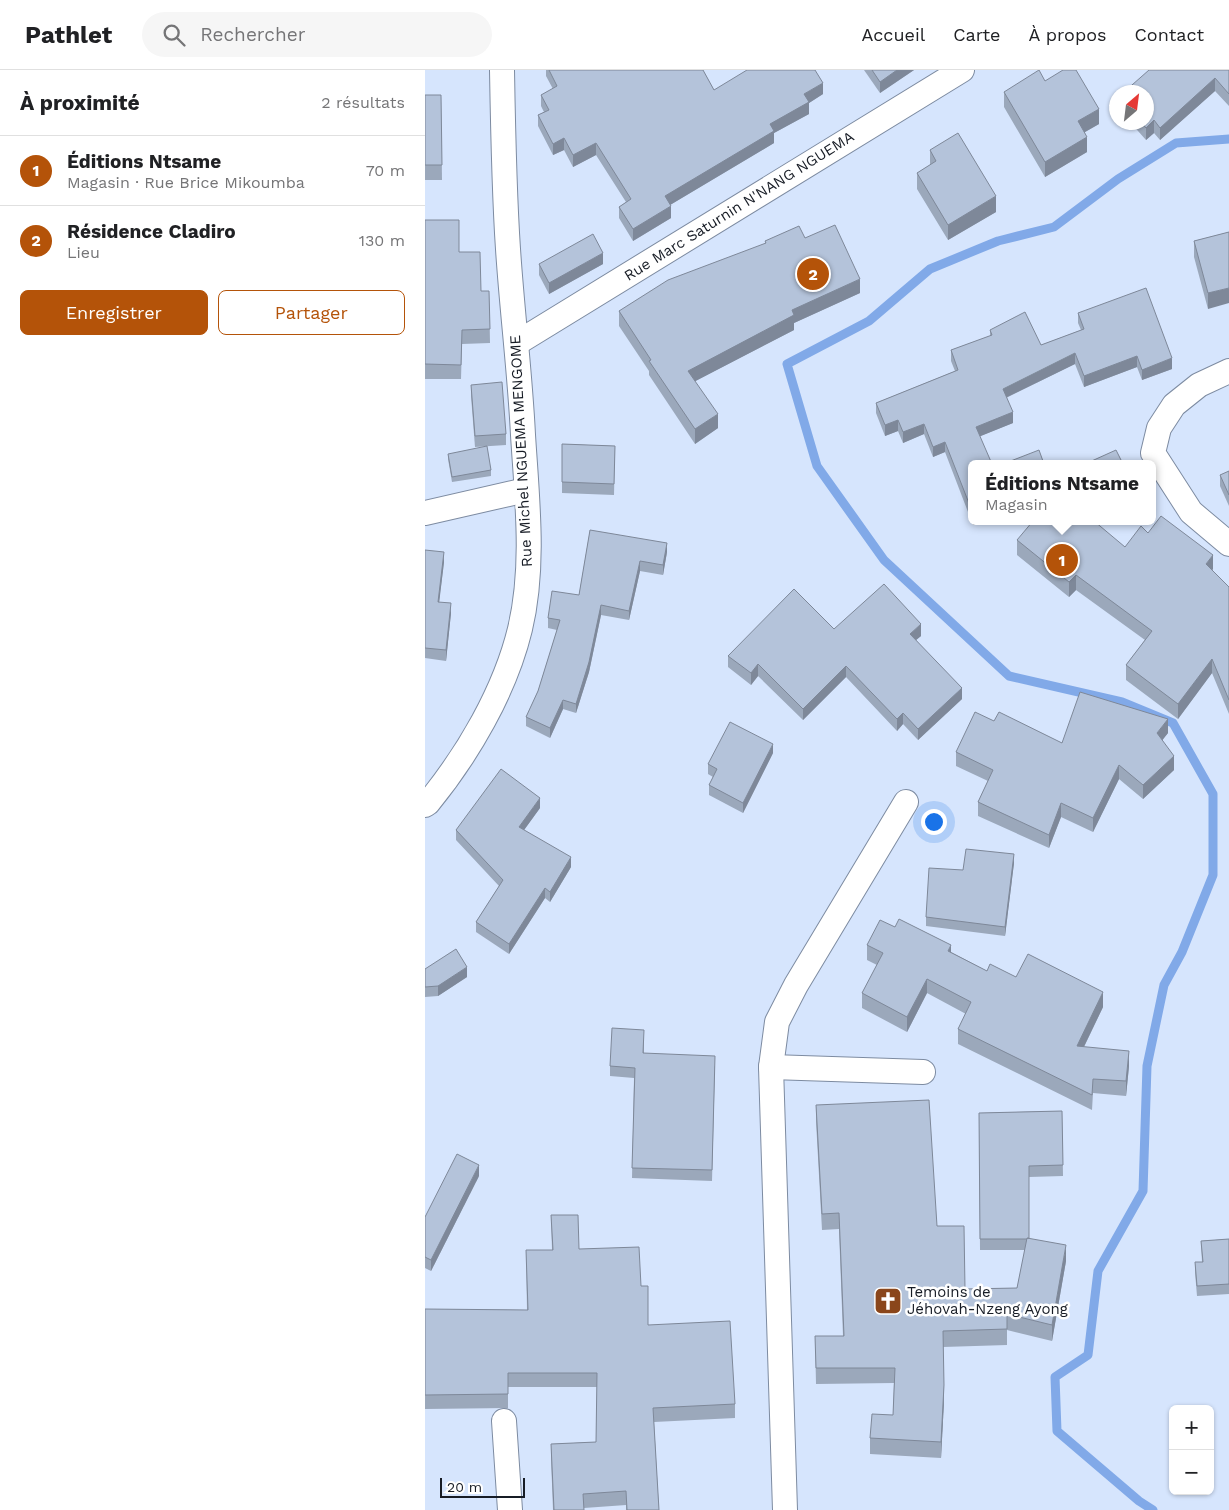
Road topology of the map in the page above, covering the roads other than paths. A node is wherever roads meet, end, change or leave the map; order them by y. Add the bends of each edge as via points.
1 (503, 70) edge
2 (962, 70) edge
3 (517, 343) junction
4 (1229, 371) edge
5 (526, 490) junction
6 (425, 513) edge
7 (1229, 544) edge
8 (906, 802) dead end
9 (425, 805) edge
10 (771, 1067) junction
11 (923, 1072) dead end
12 (503, 1421) dead end
13 (510, 1510) edge
14 (785, 1510) edge

1 - 3 street, Rue Michel NGUEMA MENGOME via 508,248
2 - 3 street, Rue Marc Saturnin N'NANG NGUEMA
3 - 5 street, Rue Michel NGUEMA MENGOME
4 - 7 street via 1199,385 1174,405 1159,428 1153,453 1191,512
5 - 6 street
5 - 9 street, Rue Michel NGUEMA MENGOME via 527,586 520,629 506,673 471,743 446,781
8 - 10 street via 777,1022
10 - 11 street
10 - 14 street
12 - 13 street

